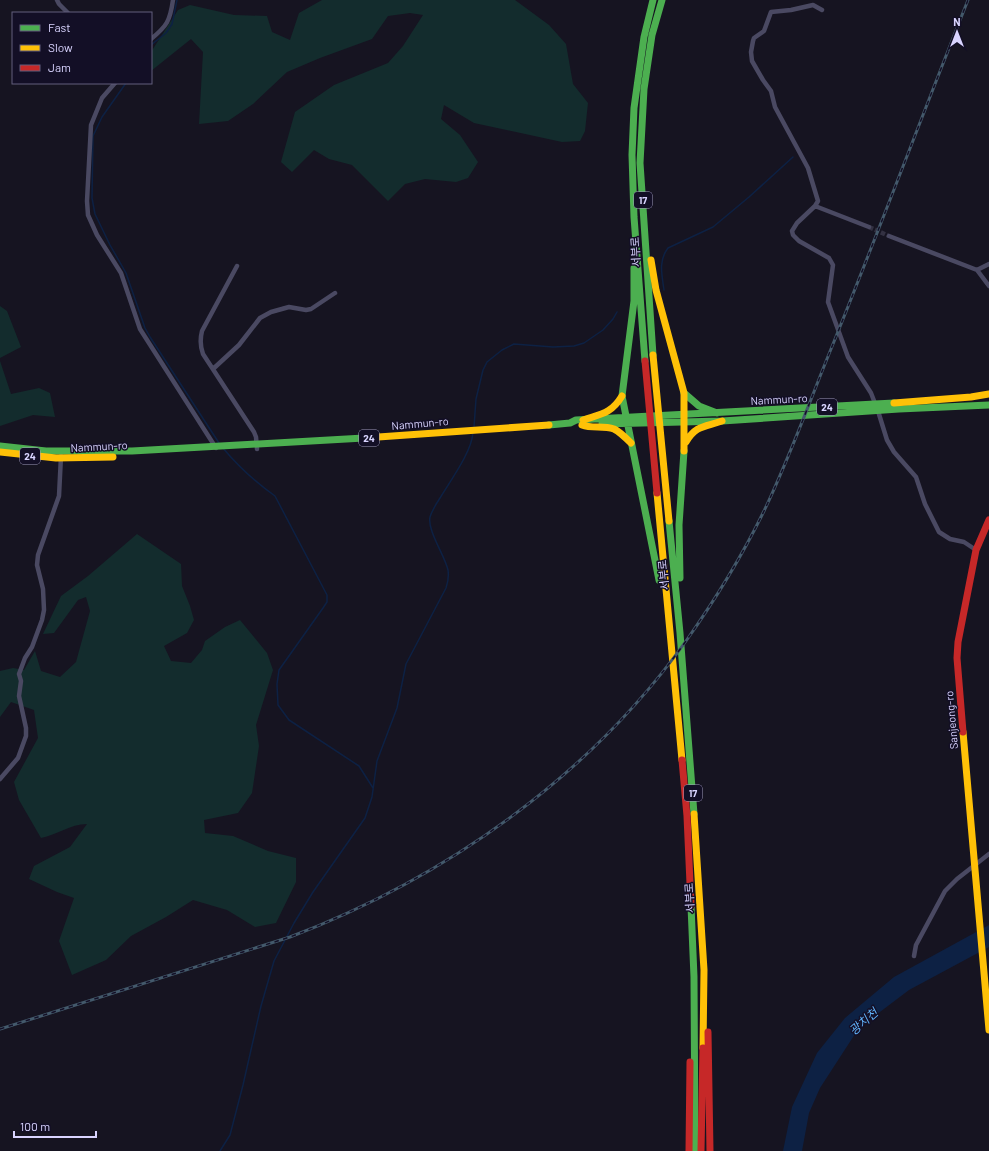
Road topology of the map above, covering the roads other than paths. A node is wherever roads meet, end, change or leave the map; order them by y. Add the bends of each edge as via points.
1 (57, 0) edge
2 (173, 0) edge
3 (653, 0) edge
4 (662, 0) edge
5 (822, 10) dead end
6 (67, 12) edge
7 (152, 38) edge
8 (113, 84) edge
9 (815, 206) junction
10 (644, 216) junction
11 (634, 217) junction
12 (869, 227) tunnel mouth
13 (889, 236) tunnel mouth
14 (989, 264) edge
15 (237, 266) dead end
16 (977, 270) junction
17 (989, 286) edge
18 (335, 293) dead end
19 (213, 369) junction
20 (684, 393) junction
21 (989, 394) edge
22 (622, 396) junction
23 (989, 405) edge
24 (877, 408) junction
25 (717, 413) junction
26 (685, 418) junction
27 (627, 420) junction
28 (722, 421) junction
29 (583, 423) junction
30 (685, 442) junction
31 (630, 443) junction
32 (0, 446) edge
33 (257, 446) junction
34 (216, 447) junction
35 (0, 452) edge
36 (61, 455) junction
37 (989, 520) edge
38 (976, 550) junction
39 (680, 633) junction
40 (669, 635) junction
41 (0, 779) edge
42 (989, 854) edge
43 (974, 865) junction
44 (914, 956) dead end
45 (704, 970) junction
46 (694, 977) junction
47 (989, 1030) edge
48 (689, 1151) edge
49 (695, 1151) edge
50 (701, 1151) edge
51 (710, 1151) edge

1 - 6 street
2 - 7 street via 170,17 162,30
3 - 11 main road, 서부로 / 17 via 644,37 634,108
4 - 10 main road, 서부로 / 17 via 652,35 644,89 640,163
5 - 9 street via 813,5 771,12 764,31 754,38 751,52 754,64 770,91 775,107 808,168 818,200
8 - 34 street via 102,98 91,125 88,215 97,235 121,273 140,329
9 - 12 street
9 - 24 street via 797,223 792,231 793,235 829,258 832,265 828,302 832,317 848,357 871,393
10 - 20 main road via 656,290
10 - 39 main road, 서부로 / 17 via 657,401
11 - 22 main road via 634,301
11 - 40 main road, 서부로 / 17
13 - 16 street
14 - 16 street
15 - 19 street via 202,331 201,348
16 - 17 street
18 - 19 street via 311,309 288,307 260,318 239,345
19 - 33 street via 254,432
20 - 25 main road via 694,403
20 - 26 main road
21 - 24 main road, Nammun-ro / 24
22 - 27 main road
22 - 29 main road via 610,411
23 - 24 main road, Nammun-ro / 24
24 - 25 main road, Nammun-ro / 24
24 - 28 main road, Nammun-ro / 24
24 - 38 street via 887,440 916,477 925,504 939,532
25 - 26 main road, Nammun-ro / 24
26 - 27 main road, Nammun-ro / 24
26 - 28 main road, Nammun-ro / 24
26 - 30 main road
27 - 29 main road, Nammun-ro / 24
27 - 31 main road
28 - 30 main road via 713,425 702,425 695,429
29 - 31 main road via 588,428 611,428
29 - 33 main road, Nammun-ro / 24 via 576,420 570,423 479,430 271,444 268,442
30 - 39 main road via 679,525
31 - 40 main road via 655,554
32 - 36 main road, Nammun-ro / 24
33 - 34 main road, Nammun-ro / 24
34 - 36 main road, Nammun-ro / 24 via 108,457
35 - 36 main road, Nammun-ro / 24 via 26,456
36 - 41 street via 59,496 38,555 44,610 32,647 19,674 19,696 26,736 18,758
37 - 38 main road, Sanjeong-ro
38 - 43 main road, Sanjeong-ro via 957,658
39 - 45 main road, 서부로 / 17
40 - 46 main road, 서부로 / 17 via 687,816
42 - 43 street
43 - 44 street via 945,891 916,946
43 - 47 main road, Sanjeong-ro
45 - 50 main road, 서부로 / 17
45 - 51 main road
46 - 48 main road via 689,1073
46 - 49 main road, 서부로 / 17

